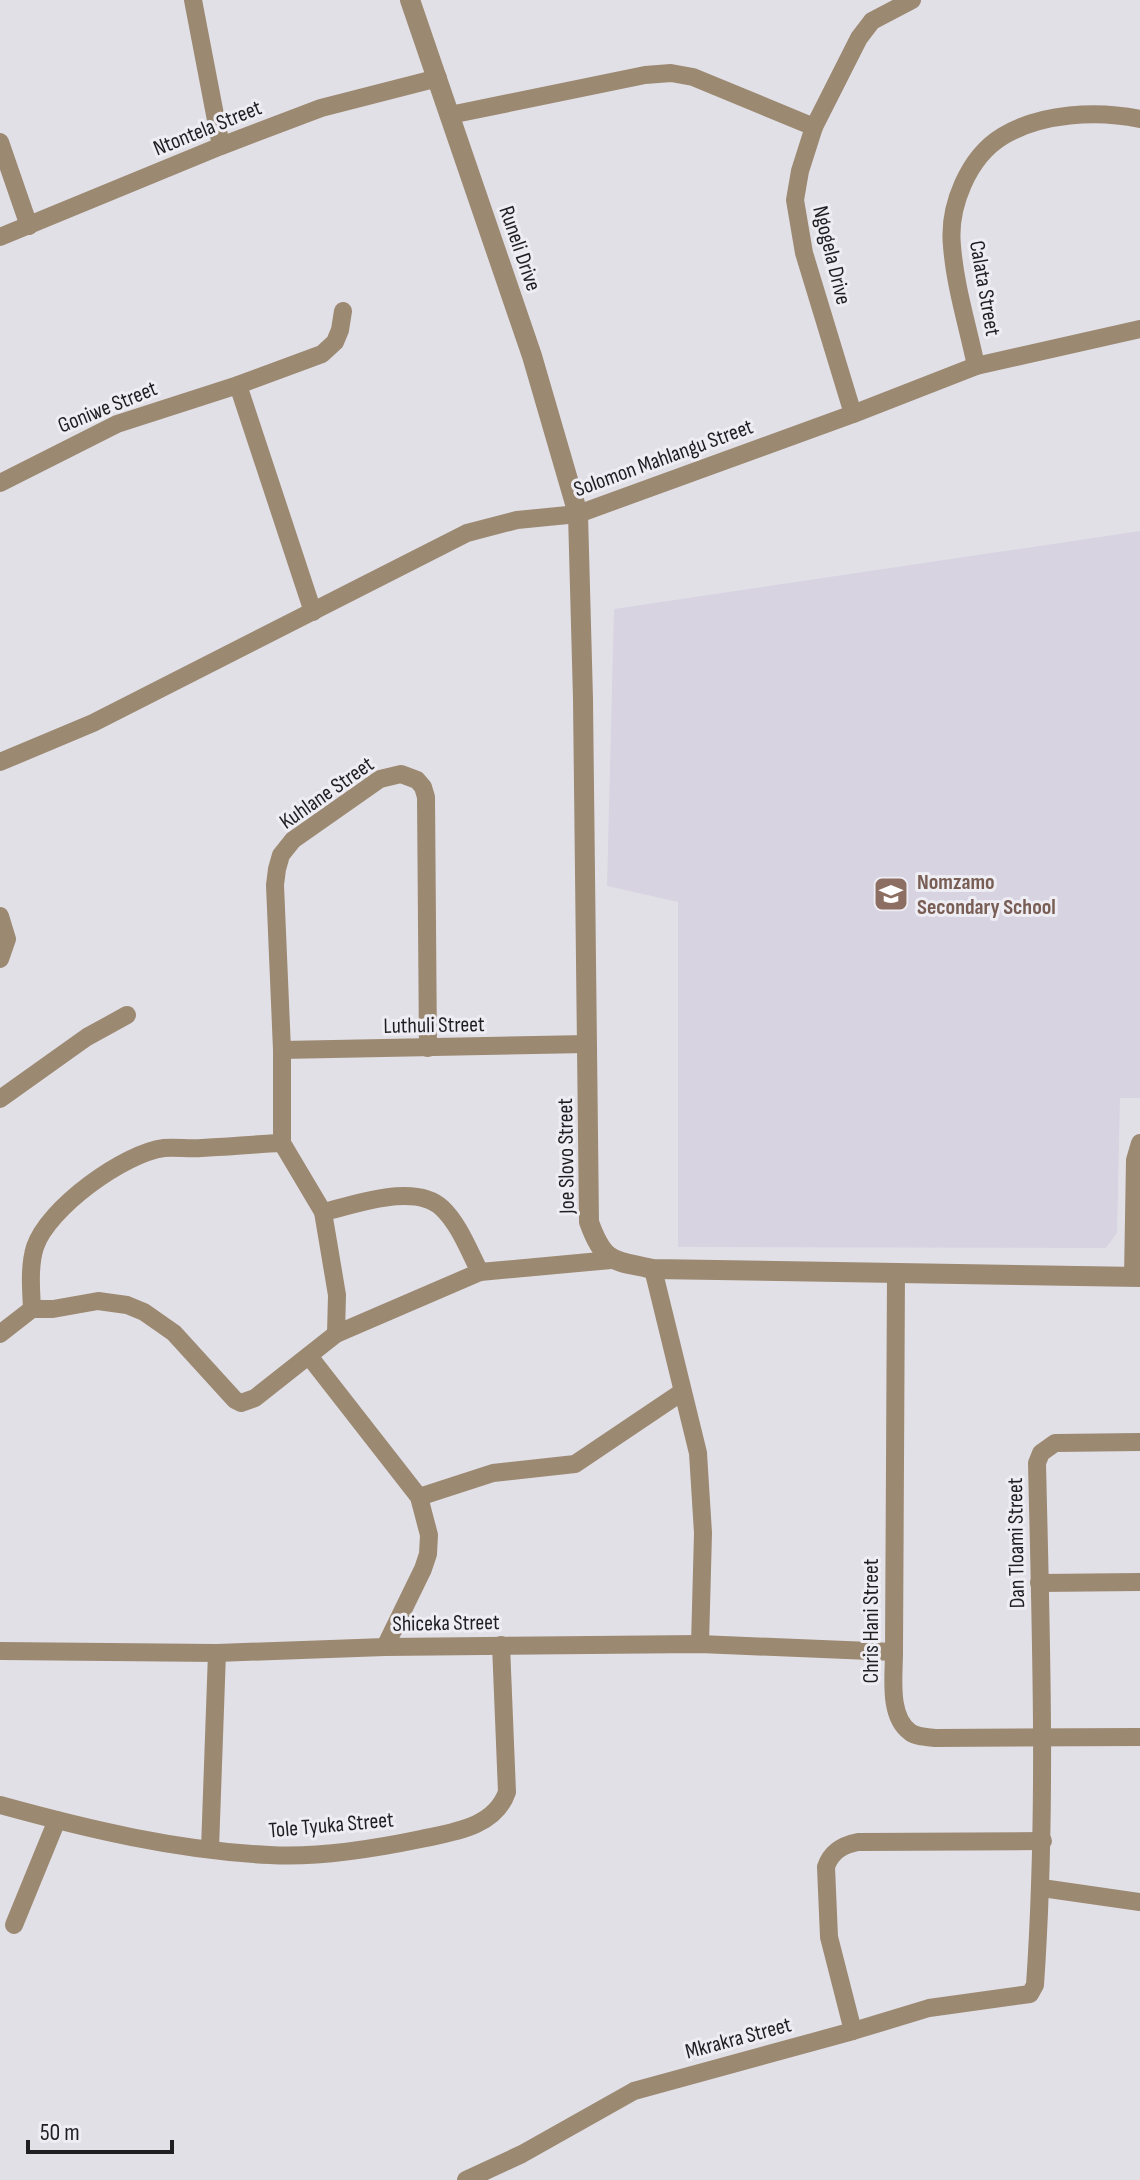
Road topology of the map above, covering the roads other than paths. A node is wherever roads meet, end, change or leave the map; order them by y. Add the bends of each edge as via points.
1 (193, 0) edge
2 (410, 0) edge
3 (912, 0) edge
4 (438, 78) junction
5 (450, 115) junction
6 (1140, 119) edge
7 (814, 127) junction
8 (0, 142) edge
9 (221, 146) junction
10 (29, 226) junction
11 (0, 237) edge
12 (343, 311) dead end
13 (1140, 329) edge
14 (976, 366) junction
15 (238, 385) junction
16 (853, 414) junction
17 (0, 483) edge
18 (578, 514) junction
19 (313, 612) junction
20 (0, 762) edge
21 (0, 916) edge
22 (0, 959) edge
23 (127, 1015) dead end
24 (587, 1044) junction
25 (428, 1048) junction
26 (282, 1050) junction
27 (0, 1099) edge
28 (282, 1143) junction
29 (1140, 1143) edge
30 (323, 1212) junction
31 (611, 1260) junction
32 (653, 1269) junction
33 (480, 1272) junction
34 (896, 1274) junction
35 (1137, 1277) edge
36 (32, 1309) junction
37 (0, 1334) edge
38 (336, 1334) junction
39 (309, 1356) junction
40 (682, 1392) junction
41 (1140, 1442) edge
42 (419, 1497) junction
43 (1140, 1582) edge
44 (1039, 1583) junction
45 (700, 1644) junction
46 (501, 1645) junction
47 (385, 1647) junction
48 (0, 1651) edge
49 (894, 1652) junction
50 (217, 1653) junction
51 (1044, 1735) junction
52 (1140, 1737) edge
53 (0, 1805) edge
54 (57, 1820) junction
55 (1043, 1841) junction
56 (210, 1849) junction
57 (1042, 1888) junction
58 (1140, 1902) edge
59 (14, 1925) dead end
60 (1035, 1985) joint
61 (853, 2031) junction
62 (466, 2180) edge

1 - 9 street
2 - 4 street, Runeli Drive
3 - 7 street, Ngogela Drive via 872,21
4 - 5 street, Runeli Drive
4 - 9 street, Ntontela Street via 321,108
5 - 7 street via 671,73 693,77
5 - 18 street, Runeli Drive via 532,356
6 - 14 street, Calata Street via 1067,116 1034,123 1002,136 976,162 959,188 951,246
7 - 16 street, Ngogela Drive via 795,200 798,226
8 - 10 street
9 - 10 street, Ntontela Street
10 - 11 street, Ntontela Street
12 - 15 street, Goniwe Street via 335,342 322,354
13 - 14 street, Solomon Mahlangu Street
14 - 16 street, Solomon Mahlangu Street
15 - 17 street, Goniwe Street via 117,424
15 - 19 street
16 - 18 street, Solomon Mahlangu Street
18 - 19 street, Solomon Mahlangu Street via 517,520 467,533
18 - 24 street, Joe Slovo Street
19 - 20 street, Solomon Mahlangu Street via 93,723
21 - 22 street via 7,939
23 - 27 street
24 - 25 street, Luthuli Street
24 - 31 street, Joe Slovo Street via 589,1222
25 - 26 street, Luthuli Street
25 - 26 street, Kuhlane Street via 426,797 417,780 401,774 380,779 293,840 281,855 275,885
26 - 28 street, Kuhlane Street
28 - 30 street
28 - 36 street via 164,1148 97,1180 59,1210 40,1236 32,1265
29 - 35 street via 1135,1160
30 - 33 street via 420,1195 441,1206 453,1221
30 - 38 street via 337,1295
31 - 32 street
31 - 33 street
32 - 34 street
32 - 40 street
33 - 38 street
34 - 35 street
34 - 49 street, Chris Hani Street
36 - 37 street
36 - 39 street via 114,1301 144,1312 174,1333 241,1403
38 - 39 street
39 - 42 street
40 - 42 street via 575,1464 493,1473
40 - 45 street via 698,1453 702,1497
41 - 44 street, Dan Tloami Street via 1055,1443 1041,1453
42 - 47 street via 428,1554
43 - 44 street
44 - 51 street, Dan Tloami Street
45 - 46 street, Shiceka Street
45 - 49 street, Shiceka Street
46 - 47 street, Shiceka Street
46 - 56 street, Tole Tyuka Street via 508,1780 502,1805 493,1814 458,1831 330,1853 269,1855
47 - 50 street, Shiceka Street
48 - 50 street, Shiceka Street
49 - 51 street, Chris Hani Street via 895,1704 911,1733 953,1738
50 - 56 street
51 - 52 street, Chris Hani Street
51 - 55 street, Dan Tloami Street
53 - 54 street, Tole Tyuka Street
54 - 56 street, Tole Tyuka Street
54 - 59 street
55 - 57 street, Dan Tloami Street
55 - 61 street via 858,1842 835,1851 826,1867 827,1909 833,1958
57 - 58 street
57 - 60 street, Dan Tloami Street
60 - 61 street, Mkrakra Street via 1026,1996 949,2003
61 - 62 street, Mkrakra Street via 634,2091

